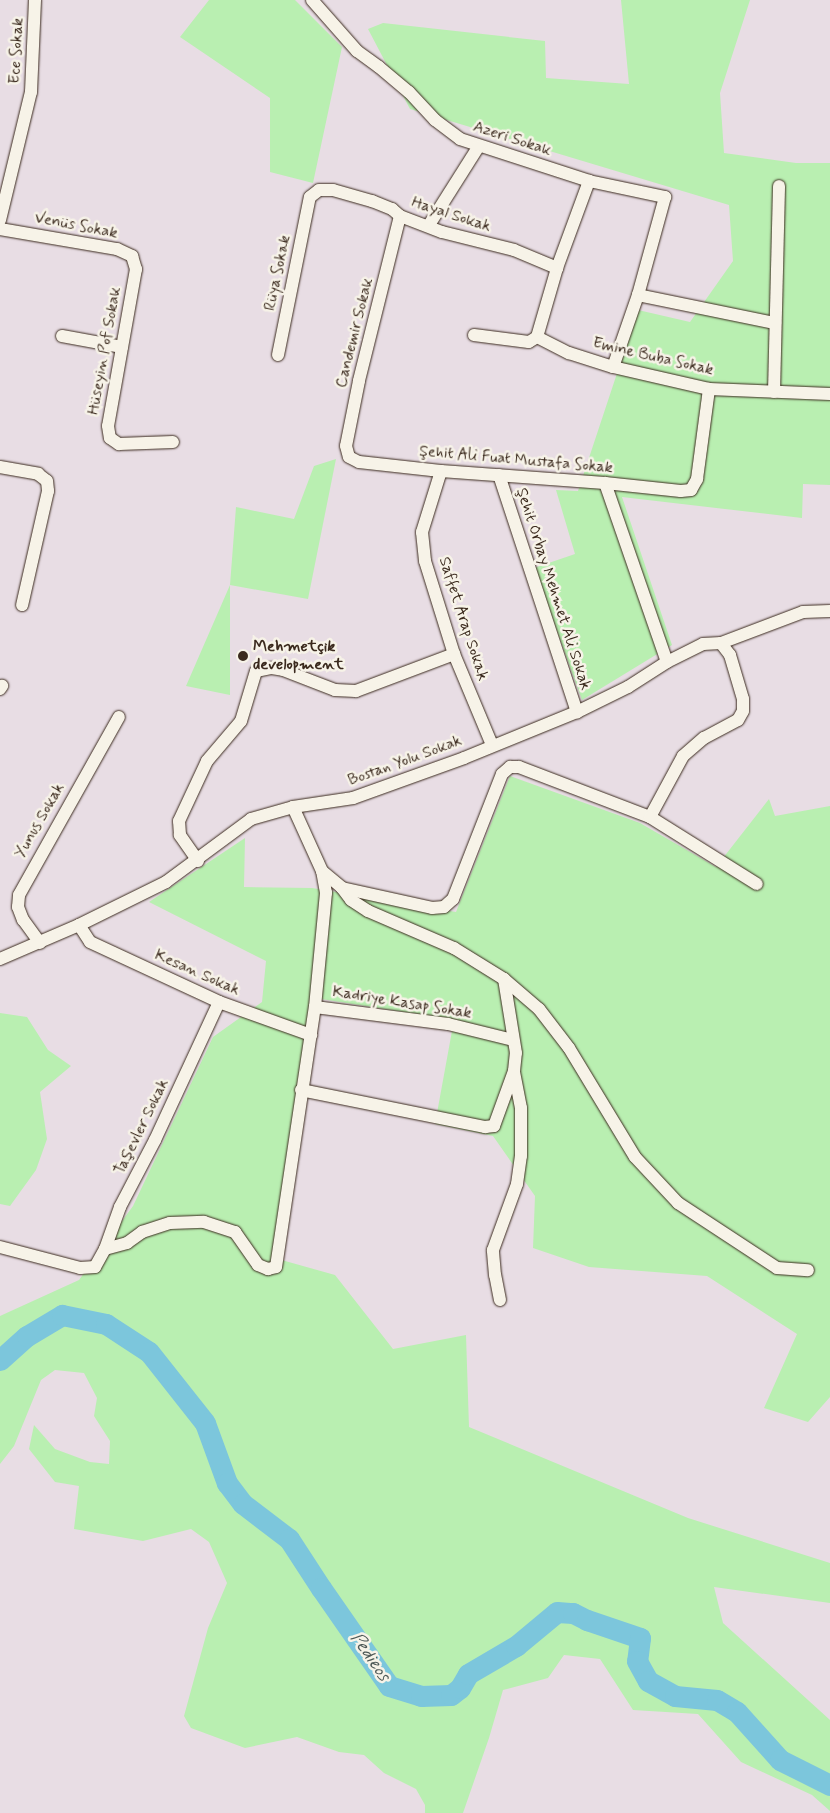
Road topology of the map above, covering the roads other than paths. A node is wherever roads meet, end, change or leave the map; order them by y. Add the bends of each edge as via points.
1 (35, 0) edge
2 (312, 0) edge
3 (479, 146) junction
4 (589, 181) junction
5 (778, 186) dead end
6 (310, 197) joint
7 (400, 216) junction
8 (0, 220) edge
9 (429, 226) junction
10 (0, 228) edge
11 (557, 268) junction
12 (136, 269) joint
13 (638, 295) junction
14 (775, 323) junction
15 (474, 335) dead end
16 (62, 336) dead end
17 (537, 337) junction
18 (122, 347) junction
19 (278, 355) dead end
20 (613, 367) junction
21 (709, 389) junction
22 (774, 392) junction
23 (830, 394) edge
24 (173, 442) dead end
25 (349, 457) joint
26 (0, 467) edge
27 (442, 472) junction
28 (499, 476) junction
29 (604, 483) junction
30 (22, 605) dead end
31 (830, 611) edge
32 (721, 643) junction
33 (454, 654) junction
34 (667, 662) junction
35 (577, 712) junction
36 (119, 717) dead end
37 (492, 745) junction
38 (293, 807) junction
39 (650, 817) junction
40 (198, 861) junction
41 (322, 871) junction
42 (757, 884) dead end
43 (342, 888) junction
44 (78, 926) junction
45 (40, 943) junction
46 (0, 959) edge
47 (504, 979) junction
48 (219, 1002) junction
49 (315, 1007) junction
50 (311, 1035) junction
51 (513, 1040) junction
52 (514, 1071) junction
53 (301, 1090) junction
54 (0, 1247) edge
55 (105, 1249) junction
56 (808, 1270) dead end
57 (500, 1300) dead end

1 - 8 street, Ece Sokak via 32,92
2 - 3 street, Azeri Sokak via 357,51 380,66 435,120 460,139
3 - 4 street, Azeri Sokak
3 - 9 street
4 - 11 street
4 - 13 street, Azeri Sokak via 665,197
5 - 14 street
6 - 7 street, Hayal Sokak via 318,190 333,190 372,201
6 - 19 street, Rüya Sokak
7 - 9 street, Hayal Sokak
7 - 25 street, Candemir Sokak via 359,381 346,446
9 - 11 street, Hayal Sokak via 465,239 514,250
10 - 12 street, Venüs Sokak via 117,249 132,256
11 - 17 street
12 - 18 street, Hüseyin Pof Sokak
13 - 14 street
13 - 20 street
14 - 22 street
15 - 17 street via 529,342
16 - 18 street
17 - 20 street, Emine Buba Sokak via 569,353
18 - 24 street, Hüseyin Pof Sokak via 108,426 110,438 119,444
20 - 21 street, Emine Buba Sokak
21 - 22 street, Emine Buba Sokak
21 - 29 street, Şehit Ali Fuat Mustafa Sokak via 697,479 690,490 681,492
22 - 23 street, Emine Buba Sokak
25 - 27 street, Şehit Ali Fuat Mustafa Sokak via 358,462
26 - 30 street via 38,474 47,481 48,491
27 - 28 street, Şehit Ali Fuat Mustafa Sokak
27 - 33 street, Saffet Arap Sokak via 422,532 425,561
28 - 29 street, Şehit Ali Fuat Mustafa Sokak
28 - 35 street, Şehit Orbay Mehmet Ali Sokak
29 - 34 street
31 - 32 street, Bostan Yolu Sokak via 803,612
32 - 34 street, Bostan Yolu Sokak via 703,644
32 - 39 street via 730,655 743,711 738,720 704,738 683,756
33 - 37 street, Saffet Arap Sokak
33 - 40 street via 356,691 335,690 283,670 256,671 240,721 207,761 179,821 180,835
34 - 35 street, Bostan Yolu Sokak via 628,687
35 - 37 street, Bostan Yolu Sokak
36 - 45 street, Yunus Sokak via 19,894 18,907 23,920
37 - 38 street, Bostan Yolu Sokak via 353,798
38 - 40 street, Bostan Yolu Sokak via 251,819
38 - 41 street
39 - 42 street
39 - 43 street via 519,767 510,767 502,774 453,899 444,907 432,908
40 - 44 street, Bostan Yolu Sokak via 166,882
41 - 43 street
41 - 49 street via 326,893
43 - 47 street via 351,900 368,911 454,948
44 - 45 street, Bostan Yolu Sokak
44 - 48 street, Kesan Sokak via 90,942
45 - 46 street, Bostan Yolu Sokak
47 - 51 street
47 - 56 street via 539,1009 569,1048 636,1157 678,1203 777,1268
48 - 50 street, Kesan Sokak
48 - 55 street, Taşevler Sokak via 120,1207
49 - 50 street
49 - 51 street, Kadriye Kasap Sokak via 448,1024
50 - 53 street
51 - 52 street via 516,1053
52 - 53 street via 494,1126 485,1127
52 - 57 street via 521,1108 521,1156 517,1184 493,1250
53 - 55 street via 276,1267 268,1269 258,1265 235,1232 204,1222 170,1223
54 - 55 street, Taşevler Sokak via 80,1268 95,1267

